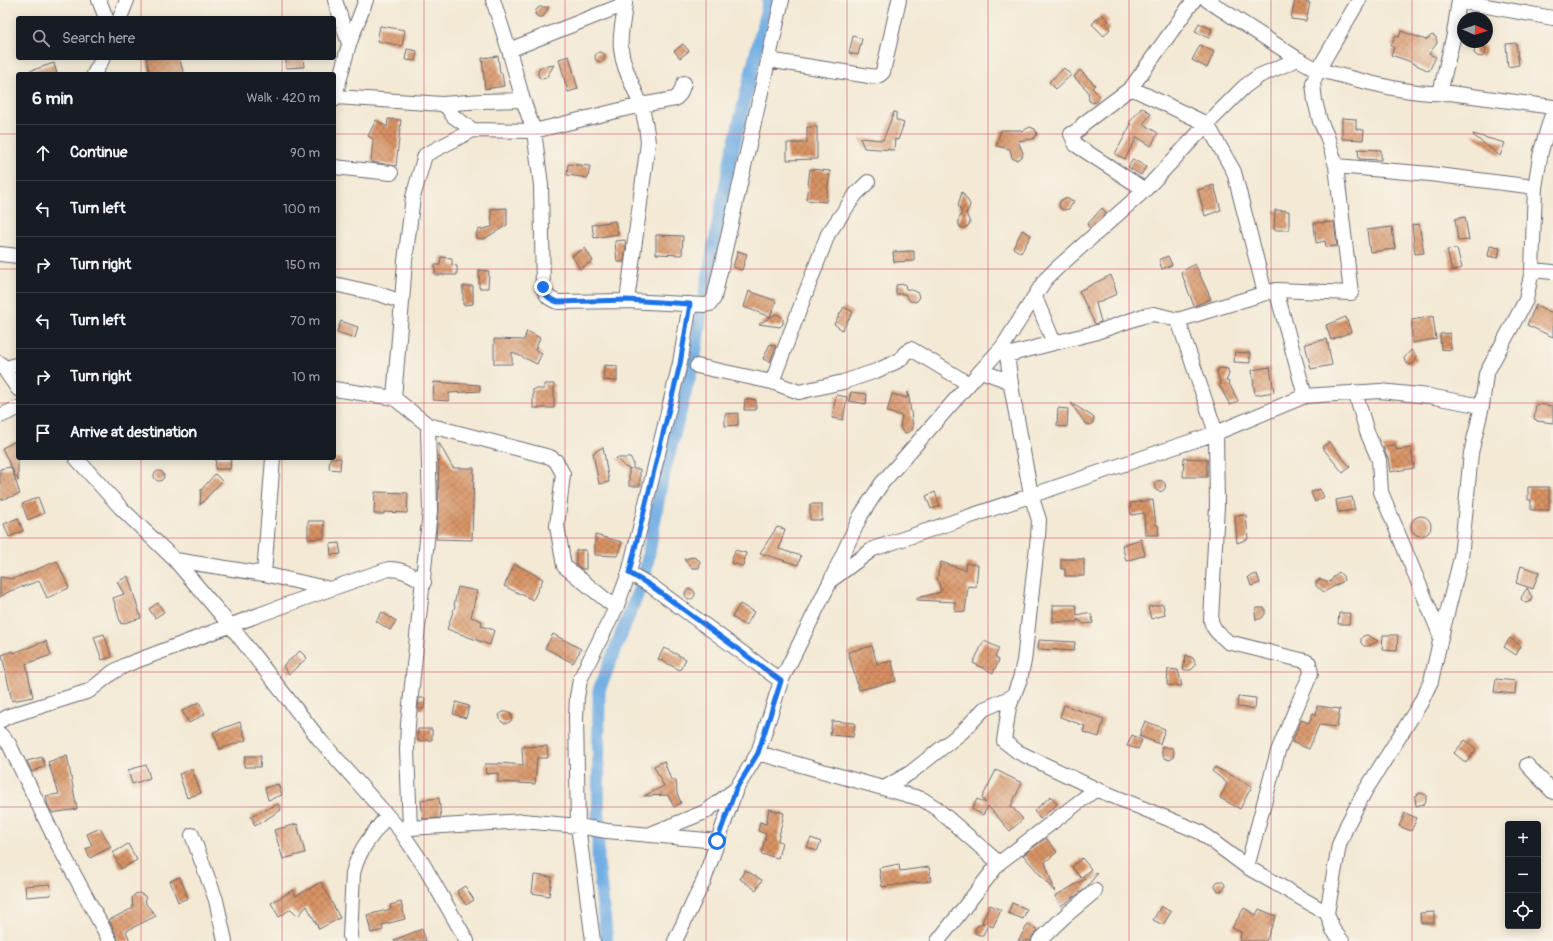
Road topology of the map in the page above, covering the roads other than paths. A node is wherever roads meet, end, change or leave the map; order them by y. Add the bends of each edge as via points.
1 (99, 0) edge
2 (127, 0) edge
3 (335, 0) edge
4 (366, 0) edge
5 (493, 0) edge
6 (782, 0) edge
7 (899, 0) edge
8 (1194, 0) edge
9 (1207, 0) edge
10 (1360, 0) edge
11 (1459, 0) edge
12 (625, 2) edge
13 (105, 16) edge
14 (121, 16) edge
15 (1553, 18) edge
16 (349, 44) junction
17 (509, 50) junction
18 (1298, 59) junction
19 (102, 60) edge
20 (768, 60) junction
21 (1318, 70) junction
22 (95, 72) edge
23 (684, 83) dead end
24 (1132, 88) junction
25 (1440, 93) junction
26 (336, 95) edge
27 (336, 99) edge
28 (523, 100) junction
29 (442, 104) junction
30 (641, 105) junction
31 (1553, 107) edge
32 (1553, 111) edge
33 (1207, 124) junction
34 (473, 130) junction
35 (534, 131) junction
36 (1336, 166) junction
37 (336, 167) edge
38 (391, 173) dead end
39 (868, 182) dead end
40 (1535, 187) junction
41 (1146, 190) junction
42 (0, 254) edge
43 (16, 256) edge
44 (1532, 270) junction
45 (1553, 272) edge
46 (336, 284) edge
47 (1270, 291) junction
48 (1034, 296) junction
49 (627, 300) junction
50 (402, 302) junction
51 (690, 304) junction
52 (1178, 320) junction
53 (1054, 343) junction
54 (1005, 351) junction
55 (16, 364) edge
56 (2, 366) edge
57 (697, 366) dead end
58 (981, 371) junction
59 (772, 382) junction
60 (1011, 382) junction
61 (969, 384) junction
62 (16, 386) edge
63 (336, 389) edge
64 (1355, 392) junction
65 (1305, 396) junction
66 (394, 398) junction
67 (1482, 406) junction
68 (16, 409) edge
69 (0, 416) edge
70 (428, 425) junction
71 (1216, 433) junction
72 (78, 460) edge
73 (273, 460) edge
74 (1031, 495) junction
75 (175, 560) junction
76 (629, 573) junction
77 (264, 574) junction
78 (831, 580) junction
79 (424, 582) junction
80 (330, 589) junction
81 (616, 608) junction
82 (230, 625) junction
83 (1440, 637) junction
84 (781, 681) junction
85 (1014, 696) junction
86 (0, 721) edge
87 (0, 734) edge
88 (758, 753) junction
89 (1527, 765) dead end
90 (884, 788) junction
91 (736, 789) junction
92 (1096, 789) junction
93 (1553, 792) edge
94 (387, 816) junction
95 (578, 826) junction
96 (405, 829) junction
97 (192, 835) dead end
98 (649, 835) junction
99 (717, 841) junction
100 (999, 863) junction
101 (1247, 866) junction
102 (1095, 891) dead end
103 (1327, 913) junction
104 (1333, 937) edge
105 (944, 939) edge
106 (110, 941) edge
107 (225, 941) edge
108 (351, 941) edge
109 (467, 941) edge
110 (593, 941) edge
111 (675, 941) edge
112 (1039, 941) edge

1 - 13 street
2 - 14 street
3 - 16 street
4 - 16 street
5 - 17 street
6 - 20 street
7 - 20 street via 882,72 876,77
8 - 24 street
9 - 18 street
10 - 21 street
11 - 15 street
11 - 25 street
12 - 17 street
12 - 30 street via 621,50 626,72
16 - 26 street
17 - 28 street
18 - 21 street
18 - 33 street via 1259,76 1244,87
19 - 22 street
20 - 51 street via 714,298 710,304
21 - 25 street via 1401,89
21 - 36 street via 1313,83 1315,101
23 - 30 street via 675,99
24 - 33 street
24 - 41 street via 1083,124 1080,130 1071,134 1076,145
25 - 31 street
27 - 29 street
28 - 29 street
28 - 35 street
29 - 34 street via 453,116
30 - 35 street
30 - 49 street via 648,143
32 - 40 street via 1541,151
33 - 41 street
33 - 47 street via 1234,172
34 - 35 street
34 - 50 street via 425,155 413,197
35 - 49 street via 541,185 543,287 546,296 558,302
36 - 40 street
36 - 47 street via 1351,293
37 - 38 street
39 - 59 street via 856,194 828,234
40 - 44 street
41 - 48 street via 1056,269
42 - 43 street
44 - 45 street
44 - 67 street via 1526,300 1486,374
46 - 50 street
47 - 52 street
47 - 65 street
48 - 53 street
48 - 54 street
49 - 51 street
50 - 66 street
51 - 76 street via 680,364
52 - 53 street via 1154,314 1143,316 1094,333
52 - 71 street
53 - 54 street
54 - 58 street
54 - 60 street
55 - 56 street
56 - 62 street
57 - 59 street
58 - 60 street
58 - 61 street
59 - 61 street via 799,392 843,382 900,360 904,353 911,349
60 - 74 street
61 - 78 street via 870,499
63 - 66 street
64 - 65 street
64 - 67 street via 1380,391 1422,395
64 - 83 street via 1379,460 1381,492
65 - 71 street
66 - 70 street
67 - 83 street via 1471,453 1461,558
68 - 69 street
70 - 79 street via 430,511
70 - 81 street via 550,457 556,461 563,474 557,526 564,566
71 - 74 street
71 - 101 street via 1217,506 1212,626 1228,642 1305,661 1311,668 1278,751
72 - 75 street via 121,508
73 - 77 street
74 - 78 street via 873,549
74 - 85 street via 1039,520 1038,537 1024,661
75 - 77 street
75 - 82 street
76 - 81 street
76 - 84 street via 650,585
77 - 80 street
78 - 84 street
79 - 80 street via 405,571 389,569
79 - 96 street via 408,724
80 - 82 street
81 - 95 street via 580,680 576,717
82 - 86 street via 126,665 89,691
82 - 94 street via 320,740
83 - 103 street via 1431,681 1420,704 1365,791 1347,825 1340,845
84 - 88 street
85 - 90 street via 984,709 962,732 910,773
85 - 92 street via 1009,707 1004,741 1018,752
87 - 106 street via 9,744 56,841
88 - 90 street
88 - 91 street
89 - 93 street
90 - 100 street via 927,802
91 - 98 street via 705,812
91 - 99 street
92 - 100 street
92 - 101 street via 1200,832
94 - 96 street
94 - 108 street via 364,845 356,864
95 - 96 street via 523,821
95 - 98 street via 607,832
95 - 110 street
96 - 109 street
97 - 107 street via 216,900
98 - 99 street
99 - 111 street via 701,886
100 - 105 street
101 - 103 street
102 - 112 street
103 - 104 street

